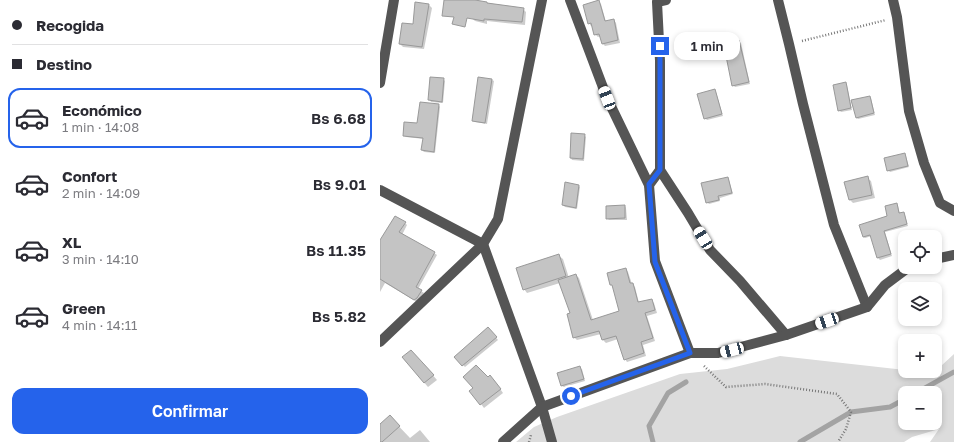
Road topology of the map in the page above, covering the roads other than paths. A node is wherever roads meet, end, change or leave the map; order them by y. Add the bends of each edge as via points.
1 (394, 0) edge
2 (542, 0) edge
3 (570, 0) edge
4 (666, 0) edge
5 (778, 0) edge
6 (893, 0) edge
7 (380, 83) edge
8 (660, 170) junction
9 (649, 184) junction
10 (380, 190) edge
11 (954, 211) edge
12 (483, 244) junction
13 (954, 256) edge
14 (942, 258) edge
15 (900, 274) edge
16 (867, 307) junction
17 (786, 335) junction
18 (380, 342) edge
19 (690, 353) junction
20 (542, 407) junction
21 (502, 442) edge
22 (552, 442) edge

1 - 7 street
2 - 12 street via 498,219
3 - 9 street via 607,98
4 - 8 street via 657,2
5 - 16 street via 834,225
6 - 11 street via 909,112 924,163 940,203
8 - 9 street
8 - 17 street via 710,250
9 - 19 street via 655,262
10 - 12 street
12 - 18 street
12 - 20 street
13 - 14 street
15 - 16 street via 885,285
16 - 17 street
17 - 19 street via 718,354
19 - 20 street
20 - 21 street
20 - 22 street

